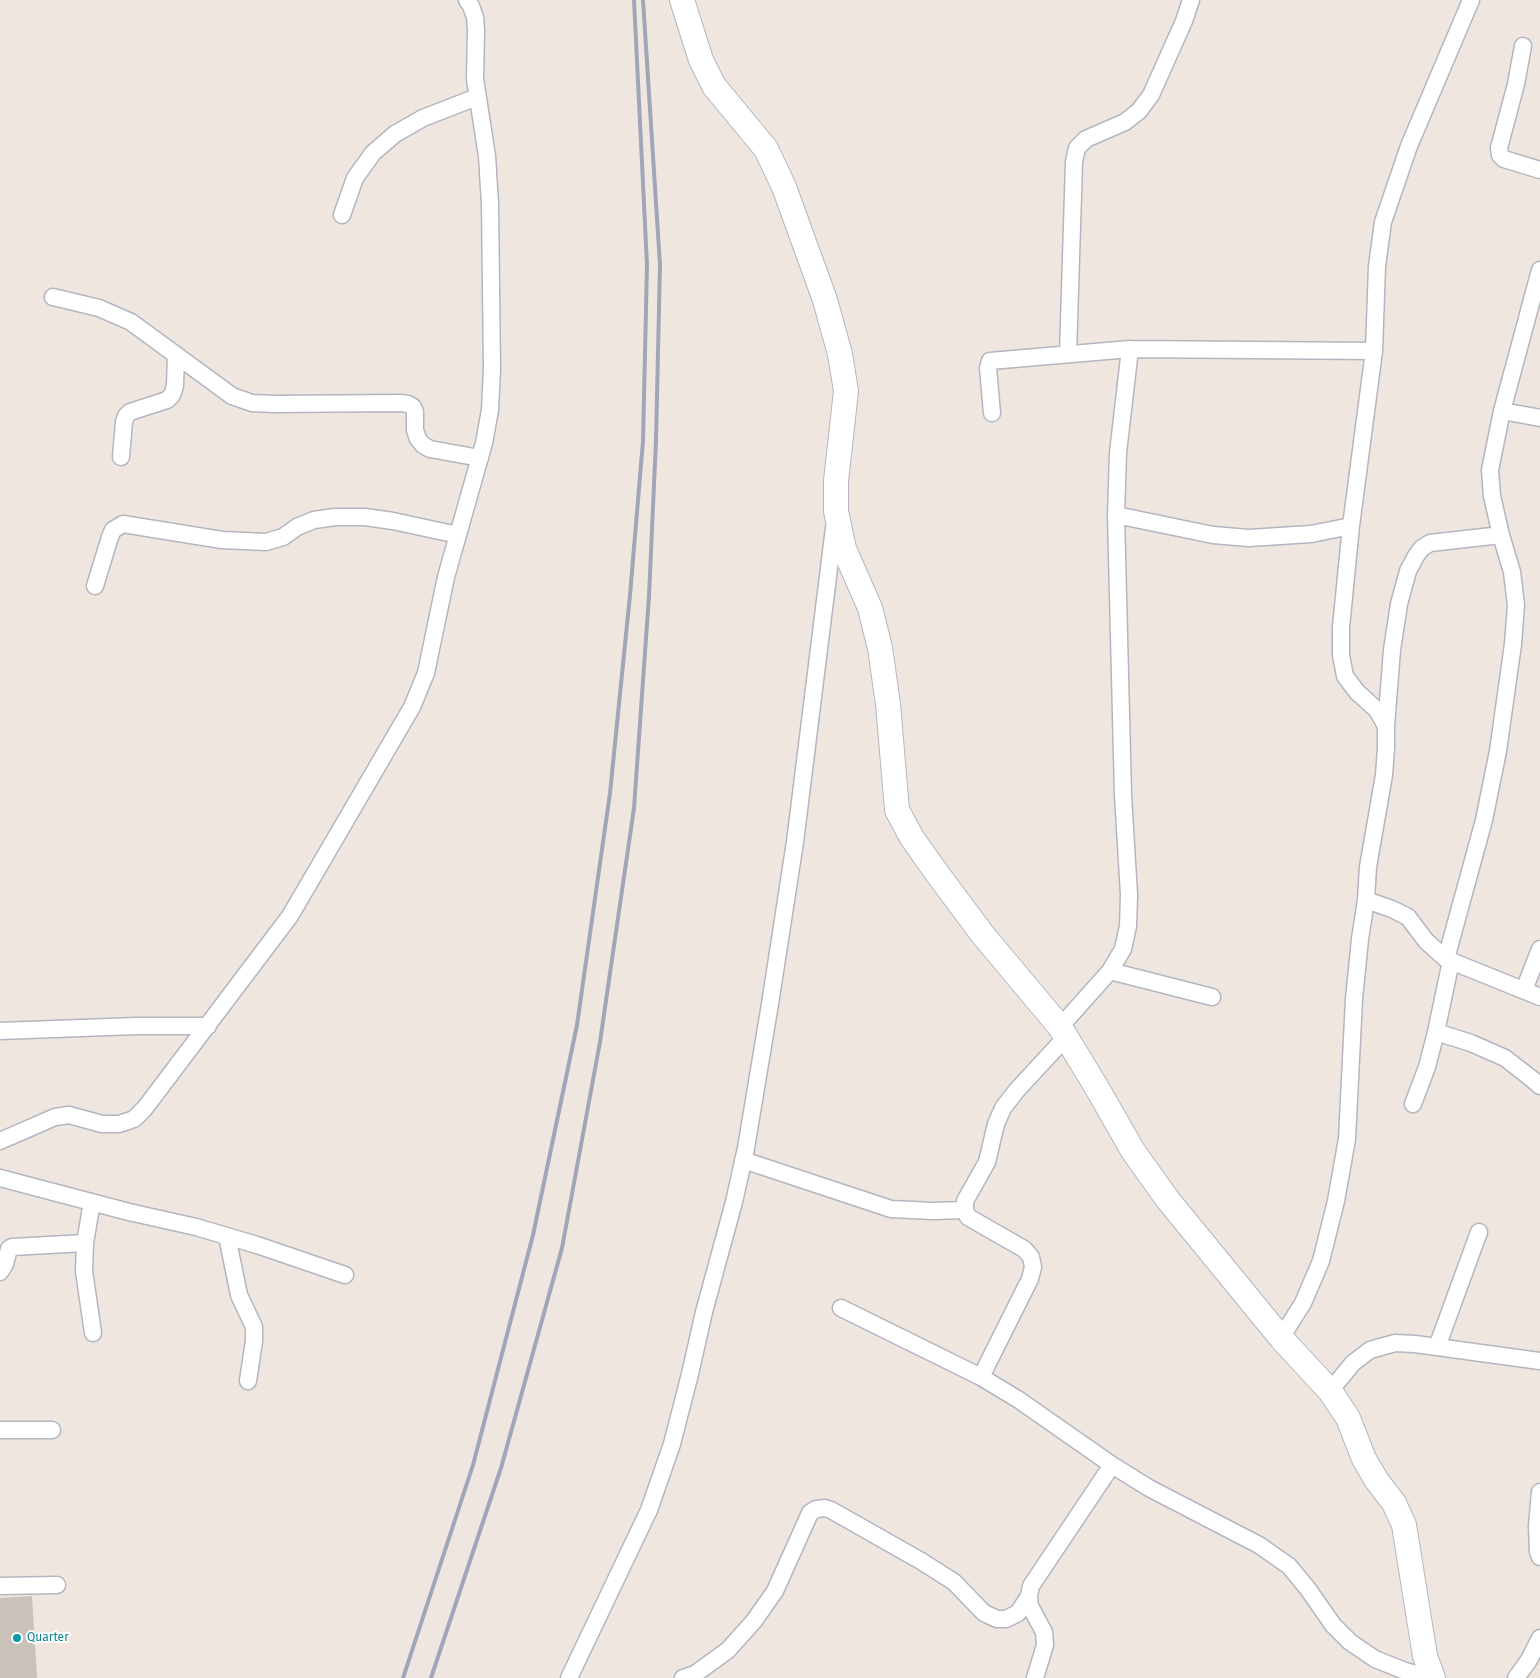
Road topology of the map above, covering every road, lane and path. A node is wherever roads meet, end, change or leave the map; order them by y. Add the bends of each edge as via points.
1 (467, 0) edge
2 (682, 0) edge
3 (1191, 0) edge
4 (1471, 0) edge
5 (1523, 46) dead end
6 (477, 97) junction
7 (1540, 170) edge
8 (342, 215) dead end
9 (1540, 270) edge
10 (53, 297) dead end
11 (1130, 349) junction
12 (1374, 352) junction
13 (1068, 354) junction
14 (176, 355) junction
15 (1502, 411) junction
16 (992, 413) dead end
17 (1540, 418) edge
18 (121, 456) dead end
19 (480, 458) junction
20 (836, 511) junction
21 (1116, 515) junction
22 (1351, 526) junction
23 (458, 535) junction
24 (1501, 535) junction
25 (95, 586) dead end
26 (1386, 726) junction
27 (1366, 900) junction
28 (1540, 949) edge
29 (1448, 960) junction
30 (1110, 971) junction
31 (1524, 990) junction
32 (1212, 997) dead end
33 (1540, 997) edge
34 (208, 1026) junction
35 (0, 1031) edge
36 (1063, 1032) junction
37 (1436, 1032) junction
38 (1540, 1086) edge
39 (1413, 1104) dead end
40 (0, 1141) edge
41 (743, 1160) junction
42 (0, 1178) edge
43 (92, 1202) junction
44 (965, 1210) junction
45 (1479, 1232) dead end
46 (227, 1236) junction
47 (85, 1243) junction
48 (0, 1272) edge
49 (345, 1275) dead end
50 (841, 1308) dead end
51 (93, 1333) dead end
52 (1281, 1338) junction
53 (1438, 1347) junction
54 (1540, 1361) edge
55 (981, 1377) junction
56 (248, 1381) dead end
57 (1330, 1391) junction
58 (0, 1430) edge
59 (52, 1430) dead end
60 (1112, 1465) junction
61 (1540, 1492) edge
62 (1540, 1557) edge
63 (57, 1585) dead end
64 (0, 1586) edge
65 (1029, 1596) junction
66 (1540, 1638) edge
67 (569, 1678) edge
68 (683, 1678) edge
69 (1036, 1678) edge
70 (1431, 1678) edge
71 (1516, 1678) edge

1 - 6 street via 476,30
2 - 20 main road via 701,60 714,86 766,149 784,187 825,300 846,391
3 - 13 street via 1151,95 1139,111 1125,122 1086,139 1078,148 1074,162
4 - 12 street via 1409,146 1383,222 1377,266
5 - 7 street via 1499,148 1504,159
6 - 8 street via 423,118 395,134 373,153 355,178
6 - 19 street via 487,156 492,301 490,410
9 - 15 street
10 - 14 street via 98,308 131,322
11 - 12 street
11 - 13 street
11 - 21 street via 1118,444
12 - 22 street
13 - 16 street via 990,361
14 - 18 street via 172,395 126,416
14 - 19 street via 232,396 252,403 408,404 415,412 415,430 423,445
15 - 17 street
15 - 24 street via 1490,470
19 - 23 street
20 - 36 main road via 844,549 870,608 880,648 897,810 912,838 983,935
20 - 41 street via 794,842
21 - 22 street via 1213,535 1249,538 1311,534
21 - 30 street via 1123,795 1129,895 1123,949
22 - 26 street via 1341,655 1345,676 1377,710
23 - 25 street via 365,517 314,520 283,537 266,542 222,540 123,524 113,530
23 - 34 street via 426,673 412,707 290,916
24 - 26 street via 1430,543 1416,556 1399,604
24 - 29 street via 1512,572 1516,604 1513,644 1498,751 1484,820
26 - 27 street via 1384,775 1368,867
27 - 29 street via 1408,917 1426,941
27 - 52 street via 1354,999 1347,1139 1336,1202 1321,1261 1303,1303
28 - 31 street
29 - 31 street
29 - 37 street
30 - 32 street
30 - 36 street
31 - 33 street
34 - 35 street
34 - 40 street via 134,1119 119,1124 102,1124 69,1115 55,1117
36 - 44 street via 1002,1108 987,1162 965,1201
36 - 52 main road via 1133,1151 1168,1200
37 - 38 street via 1504,1058
37 - 39 street
41 - 44 street via 891,1209
41 - 67 street via 672,1444 649,1510
42 - 43 street
43 - 46 street
43 - 47 street
44 - 55 street via 974,1222 1024,1249 1031,1257 1033,1267
45 - 53 street
46 - 49 street
46 - 56 street via 240,1295 254,1327
47 - 48 street via 12,1247
47 - 51 street via 84,1271
50 - 55 street
52 - 57 main road
53 - 54 street
53 - 57 street via 1394,1344 1370,1350 1353,1363
55 - 60 street
57 - 70 main road via 1348,1418 1364,1459 1394,1503 1404,1525
58 - 59 street
60 - 65 street via 1031,1586
60 - 70 street via 1149,1488 1259,1545 1290,1566 1333,1625 1350,1642 1375,1659
61 - 62 street via 1537,1526
63 - 64 street
65 - 68 street via 1018,1613 997,1619 984,1613 954,1582 921,1561 831,1510 816,1509 810,1513 775,1591 754,1621 728,1650 695,1674
65 - 69 street via 1030,1606 1044,1632 1045,1645
66 - 71 street

